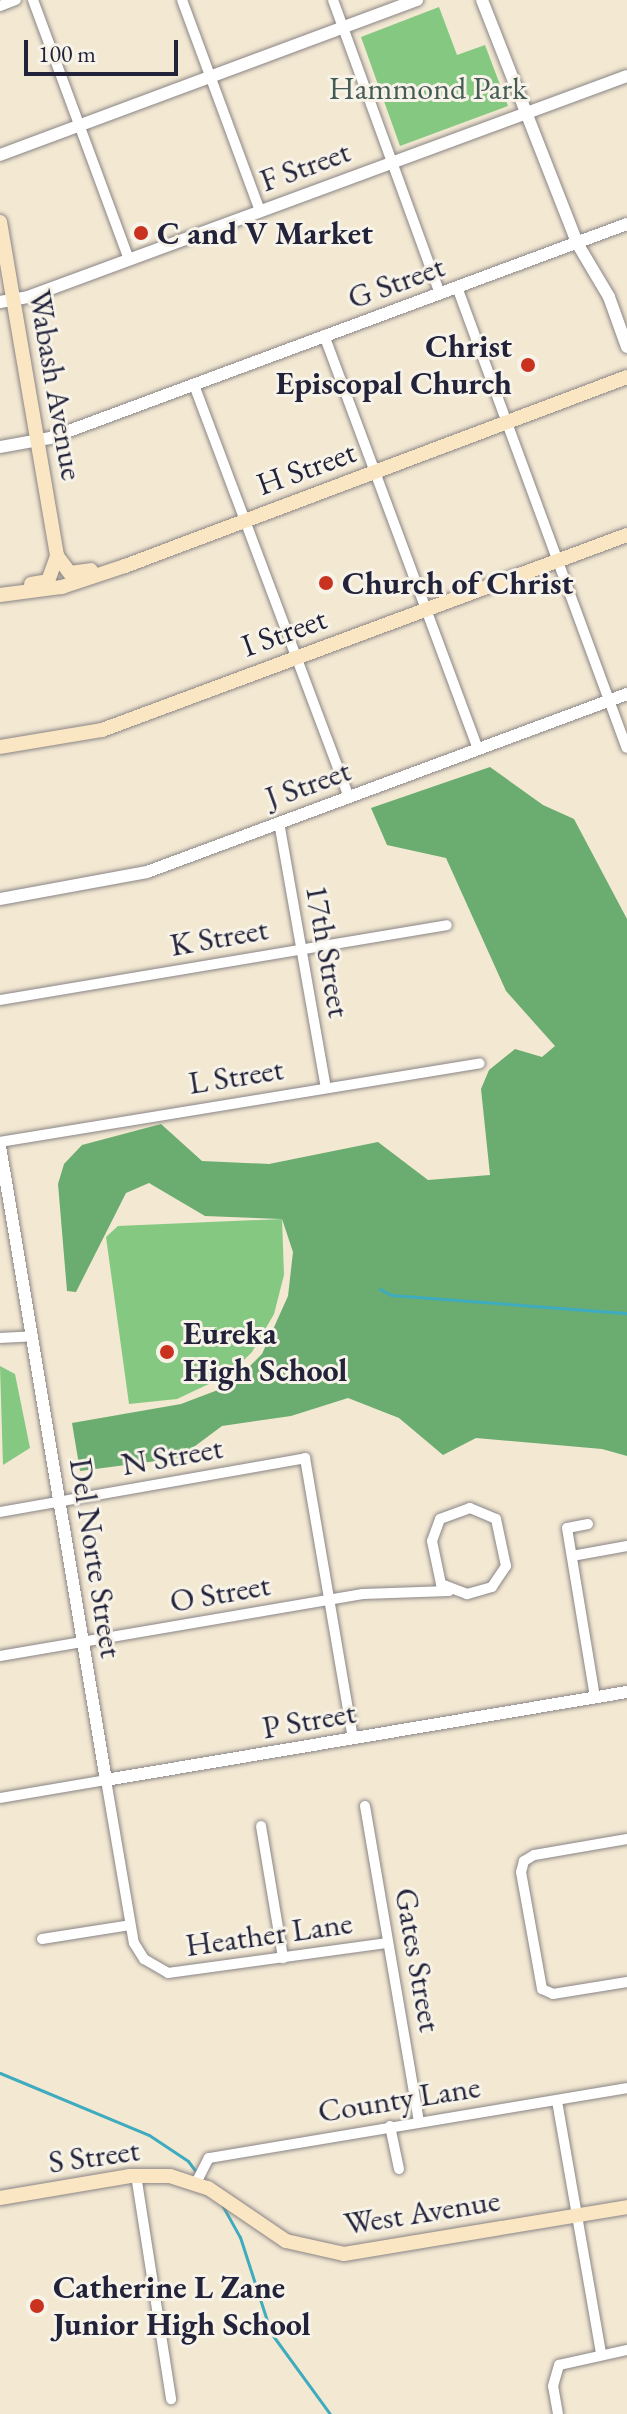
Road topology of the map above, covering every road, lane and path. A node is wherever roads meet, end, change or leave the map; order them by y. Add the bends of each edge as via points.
1 (16, 0) edge
2 (33, 0) edge
3 (182, 0) edge
4 (333, 0) edge
5 (417, 0) edge
6 (482, 0) edge
7 (0, 6) edge
8 (343, 28) junction
9 (627, 76) edge
10 (212, 78) junction
11 (524, 114) junction
12 (79, 127) junction
13 (0, 155) edge
14 (392, 162) junction
15 (260, 211) junction
16 (0, 222) edge
17 (627, 224) edge
18 (577, 243) junction
19 (129, 260) junction
20 (457, 287) junction
21 (440, 294) junction
22 (7, 301) edge
23 (324, 335) junction
24 (627, 347) edge
25 (627, 377) edge
26 (194, 385) junction
27 (506, 421) junction
28 (37, 441) junction
29 (0, 447) edge
30 (373, 473) junction
31 (245, 520) junction
32 (627, 535) edge
33 (57, 556) junction
34 (138, 559) junction
35 (557, 562) junction
36 (0, 594) edge
37 (425, 611) junction
38 (296, 658) junction
39 (627, 694) edge
40 (610, 701) junction
41 (0, 747) edge
42 (627, 748) edge
43 (478, 749) junction
44 (349, 797) junction
45 (279, 822) junction
46 (0, 899) edge
47 (447, 925) dead end
48 (302, 950) junction
49 (0, 1000) edge
50 (480, 1063) dead end
51 (326, 1088) junction
52 (0, 1144) edge
53 (33, 1336) junction
54 (0, 1338) edge
55 (61, 1502) junction
56 (0, 1512) edge
57 (588, 1524) dead end
58 (627, 1546) edge
59 (572, 1556) junction
60 (449, 1591) junction
61 (330, 1600) junction
62 (84, 1642) junction
63 (0, 1656) edge
64 (627, 1692) edge
65 (595, 1697) junction
66 (353, 1739) junction
67 (106, 1780) junction
68 (0, 1798) edge
69 (365, 1806) dead end
70 (261, 1826) dead end
71 (627, 1839) edge
72 (130, 1925) junction
73 (42, 1939) dead end
74 (388, 1943) junction
75 (283, 1958) junction
76 (157, 1968) joint
77 (627, 1982) edge
78 (627, 2088) edge
79 (557, 2101) junction
80 (419, 2122) junction
81 (390, 2126) junction
82 (399, 2169) dead end
83 (136, 2175) junction
84 (196, 2183) junction
85 (0, 2198) edge
86 (627, 2207) edge
87 (576, 2215) junction
88 (627, 2350) edge
89 (601, 2354) junction
90 (171, 2399) dead end
91 (558, 2414) edge

1 - 7 street
2 - 12 street
3 - 10 street
4 - 8 street
5 - 8 street
6 - 11 street
8 - 10 street
8 - 14 street
9 - 11 street, F Street
10 - 12 street
10 - 15 street
11 - 14 street, F Street
11 - 18 street
12 - 13 street
12 - 19 street
14 - 15 street, F Street
14 - 21 street
15 - 19 street, F Street
16 - 22 main road, Wabash Avenue
17 - 18 street, G Street
18 - 20 street, G Street
18 - 24 street via 609,297
19 - 22 street, F Street
20 - 21 street, G Street
20 - 27 street
21 - 23 street, G Street
22 - 28 main road, Wabash Avenue
23 - 26 street, G Street
23 - 30 street
25 - 27 main road, H Street
26 - 28 street, G Street
26 - 31 street
27 - 30 main road, H Street
27 - 35 street
28 - 29 street, G Street
28 - 33 main road, Wabash Avenue
30 - 31 main road, H Street
30 - 37 street
31 - 34 main road, H Street
31 - 38 street
32 - 35 main road, I Street
33 - 34 main road via 64,570 81,574 122,558
33 - 36 main road, Wabash Avenue via 48,581
34 - 36 main road, H Street via 62,587
35 - 37 main road, I Street
35 - 40 street
37 - 38 main road, I Street
37 - 43 street
38 - 41 main road, I Street via 102,730
38 - 44 street
39 - 40 street, J Street
40 - 42 street
40 - 43 street, J Street
43 - 44 street, J Street
44 - 45 street, J Street
45 - 46 street, J Street via 127,878
45 - 48 street, 17th Street
47 - 48 street, K Street
48 - 49 street, K Street
48 - 51 street, 17th Street
50 - 51 street, L Street
51 - 52 street, L Street
52 - 53 street, Del Norte Street
53 - 54 street
53 - 55 street, Del Norte Street
55 - 56 street, N Street
55 - 61 street, N Street via 305,1458
55 - 62 street, Del Norte Street
57 - 59 street via 567,1528
58 - 59 street
59 - 65 street
60 - 60 street via 436,1572 435,1527 457,1510 483,1511 499,1526 504,1574 476,1593
60 - 61 street, O Street via 385,1591
61 - 62 street, O Street
61 - 66 street
62 - 63 street, O Street
62 - 67 street, Del Norte Street
64 - 65 street, P Street
65 - 66 street, P Street
66 - 67 street, P Street
67 - 68 street, P Street
67 - 72 street, Del Norte Street
69 - 74 street, Gates Street
70 - 75 street
71 - 77 street via 539,1853 524,1861 521,1877 535,1964 545,1992
72 - 73 street
72 - 76 street, Del Norte Street via 138,1952
74 - 75 street, Heather Lane
74 - 80 street, Gates Street
75 - 76 street, Heather Lane via 190,1974
78 - 79 street, County Lane
79 - 80 street, County Lane
79 - 87 street
80 - 81 street, County Lane
81 - 82 street
81 - 84 street, County Lane via 209,2158
83 - 84 main road, S Street
83 - 85 main road, S Street
83 - 90 street
84 - 87 main road, West Avenue via 286,2241 331,2254
86 - 87 main road, West Avenue
87 - 89 street
88 - 89 street
89 - 91 street via 559,2365 553,2377

